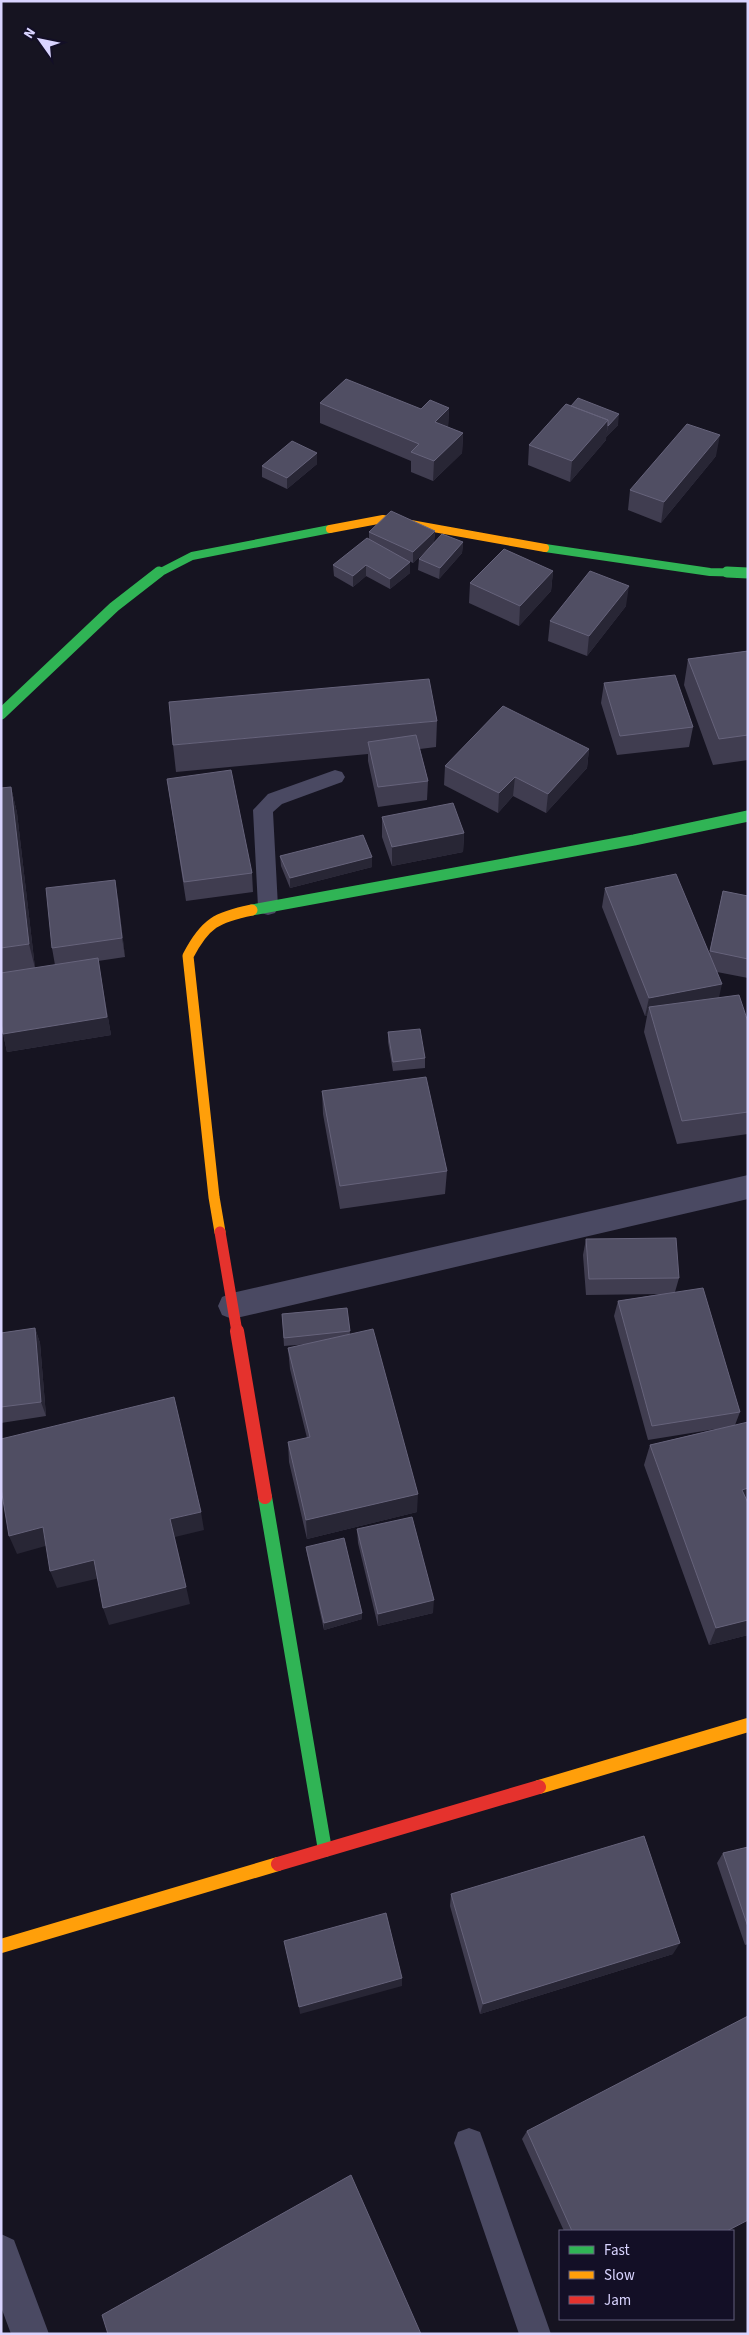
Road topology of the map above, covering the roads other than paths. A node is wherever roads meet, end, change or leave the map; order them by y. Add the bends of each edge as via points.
1 (748, 573) edge
2 (1, 714) edge
3 (335, 777) dead end
4 (748, 816) edge
5 (268, 907) junction
6 (748, 1187) edge
7 (232, 1306) junction
8 (748, 1725) edge
9 (325, 1850) junction
10 (1, 1946) edge
11 (470, 2143) dead end
12 (1, 2253) edge
13 (30, 2334) edge
14 (535, 2334) edge

1 - 2 street via 710,572 544,548 384,519 192,556 152,576 114,607
3 - 5 lane via 275,799 262,810
4 - 5 street
5 - 7 street via 222,916 200,933 188,956 214,1197
6 - 7 street
7 - 9 street
8 - 9 street
9 - 10 street
11 - 14 lane
12 - 13 street

